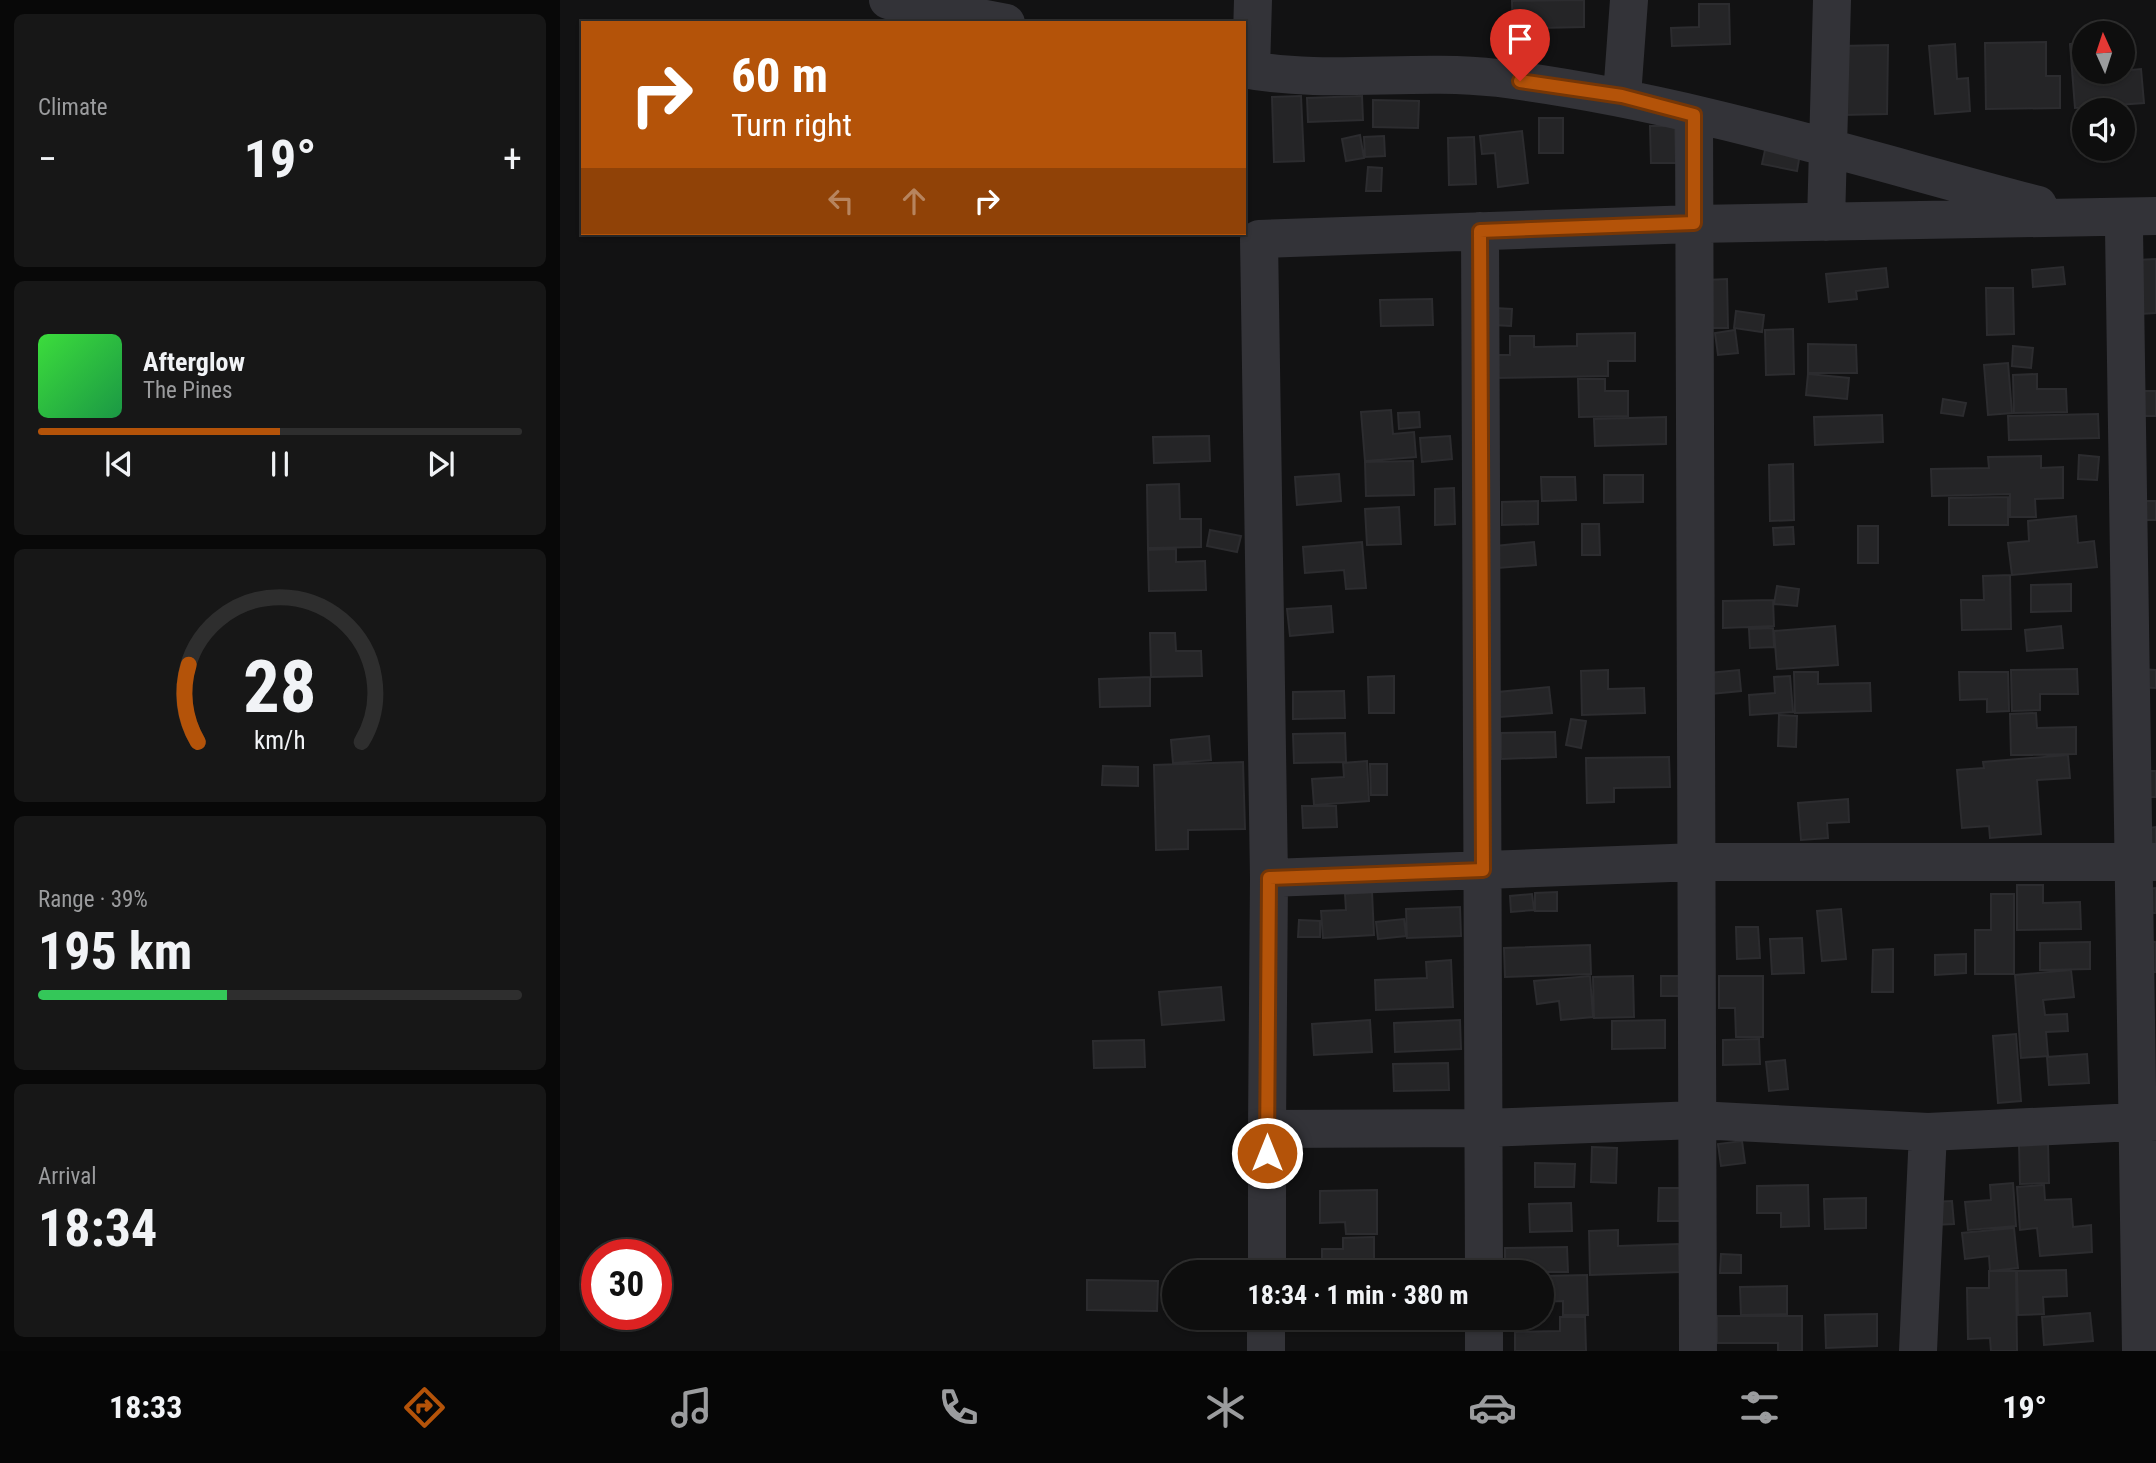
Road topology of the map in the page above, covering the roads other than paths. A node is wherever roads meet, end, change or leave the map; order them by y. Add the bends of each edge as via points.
1 (888, 0) edge
2 (1252, 0) edge
3 (1629, 0) edge
4 (1832, 0) edge
5 (996, 21) edge
6 (1248, 69) edge
7 (1622, 96) junction
8 (1694, 115) junction
9 (1826, 146) junction
10 (2082, 217) junction
11 (1826, 222) junction
12 (1694, 223) junction
13 (2145, 227) edge
14 (1480, 231) junction
15 (1697, 862) junction
16 (2145, 863) edge
17 (1483, 870) junction
18 (1269, 878) junction
19 (1698, 1120) junction
20 (2147, 1121) edge
21 (1484, 1128) junction
22 (1267, 1129) junction
23 (1927, 1132) junction
24 (1267, 1260) edge
25 (1484, 1260) edge
26 (1266, 1330) edge
27 (1484, 1330) edge
28 (1266, 1351) edge
29 (1485, 1351) edge
30 (1698, 1351) edge
31 (1918, 1351) edge
32 (2141, 1351) edge

1 - 5 street
2 - 6 street
3 - 7 street
4 - 9 street
6 - 7 street via 1336,76 1405,73 1495,78
7 - 8 street
8 - 9 street
8 - 12 street
9 - 10 street
9 - 11 street
10 - 11 street
10 - 13 street
11 - 12 street
12 - 14 street
12 - 15 street
13 - 16 street
14 - 17 street
14 - 18 street via 1259,239
15 - 16 street
15 - 17 street
15 - 19 street
16 - 20 street
17 - 18 street
17 - 21 street
18 - 22 street
19 - 21 street
19 - 23 street
19 - 30 street
20 - 23 street
20 - 32 street
21 - 22 street
21 - 25 street
22 - 24 street
23 - 31 street
26 - 28 street
27 - 29 street

